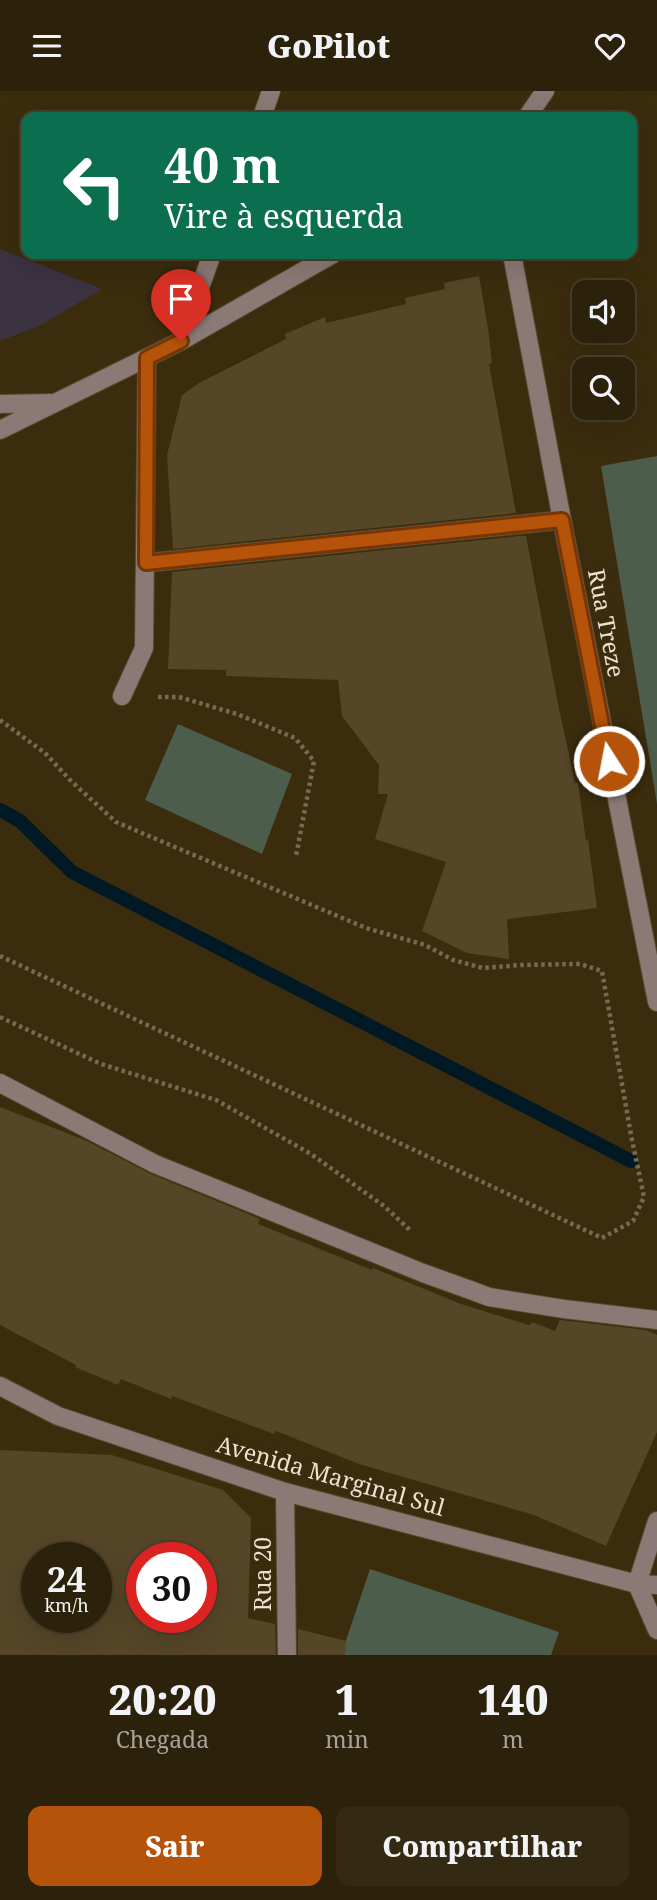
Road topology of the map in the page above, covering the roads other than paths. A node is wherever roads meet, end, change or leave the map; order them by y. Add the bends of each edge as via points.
1 (271, 91) edge
2 (545, 91) edge
3 (264, 112) edge
4 (530, 112) edge
5 (210, 259) edge
6 (324, 259) edge
7 (513, 259) edge
8 (181, 341) junction
9 (147, 358) junction
10 (57, 403) junction
11 (0, 404) edge
12 (0, 430) edge
13 (562, 520) junction
14 (146, 563) junction
15 (122, 696) road end
16 (657, 1002) edge
17 (0, 1083) edge
18 (657, 1320) edge
19 (0, 1386) edge
20 (285, 1492) junction
21 (657, 1521) edge
22 (637, 1584) junction
23 (657, 1585) edge
24 (657, 1630) edge
25 (287, 1655) edge

1 - 3 street
2 - 4 street
5 - 8 street
6 - 8 street
7 - 13 street, Rua Treze
8 - 9 street
9 - 10 street
9 - 14 street
10 - 11 street
10 - 12 street
13 - 14 street
13 - 16 street, Rua Treze
14 - 15 street via 144,648
17 - 18 street via 155,1164 489,1297
19 - 20 street, Avenida Marginal Sul via 58,1416
20 - 22 street, Avenida Marginal Sul
20 - 25 street, Rua 20
21 - 22 street
22 - 23 street, Avenida Marginal Sul
22 - 24 street

